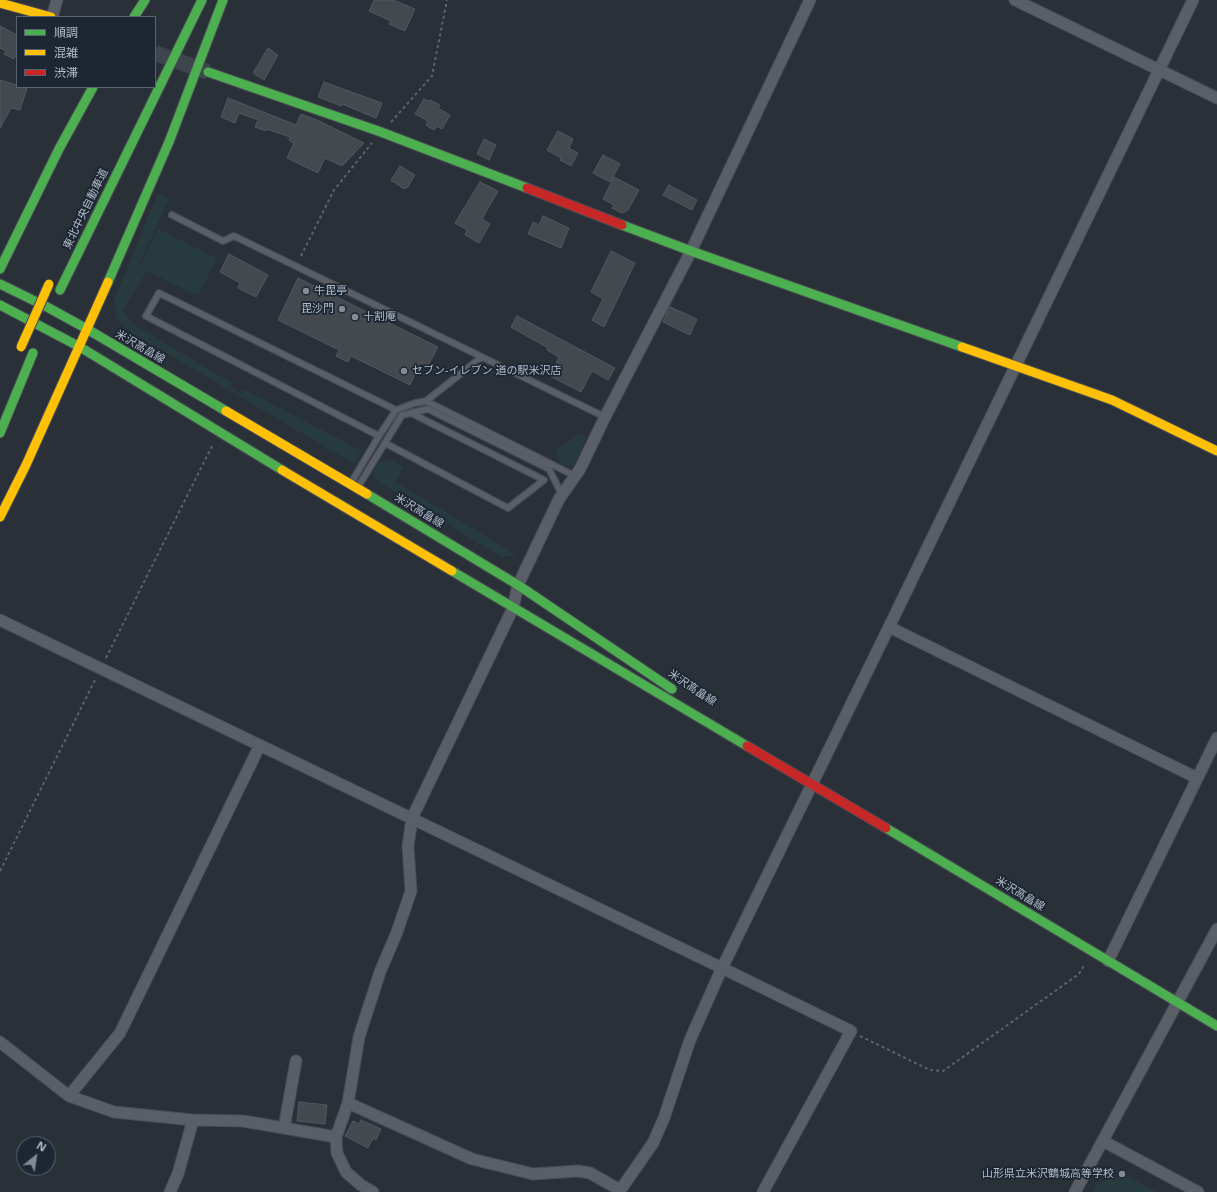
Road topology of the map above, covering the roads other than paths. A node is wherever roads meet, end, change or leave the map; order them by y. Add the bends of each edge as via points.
1 (57, 0) edge
2 (145, 0) edge
3 (202, 0) edge
4 (223, 0) edge
5 (810, 0) edge
6 (1015, 0) edge
7 (1193, 0) edge
8 (0, 3) edge
9 (47, 16) edge
10 (51, 16) edge
11 (135, 16) edge
12 (1159, 70) junction
13 (208, 72) tunnel mouth
14 (92, 88) edge
15 (1217, 98) edge
16 (172, 215) dead end
17 (691, 251) junction
18 (0, 269) edge
19 (51, 280) dead end
20 (0, 284) edge
21 (0, 305) edge
22 (87, 329) junction
23 (80, 347) junction
24 (19, 351) dead end
25 (482, 356) junction
26 (1015, 366) junction
27 (426, 401) junction
28 (396, 410) junction
29 (411, 413) junction
30 (605, 417) junction
31 (0, 433) edge
32 (379, 436) junction
33 (385, 443) junction
34 (1217, 451) edge
35 (575, 476) junction
36 (354, 486) junction
37 (562, 495) junction
38 (0, 517) edge
39 (518, 585) junction
40 (513, 608) junction
41 (0, 620) edge
42 (889, 627) junction
43 (679, 693) dead end
44 (698, 706) dead end
45 (1217, 738) edge
46 (260, 745) junction
47 (1197, 778) junction
48 (812, 784) junction
49 (412, 818) junction
50 (1217, 928) edge
51 (1108, 961) junction
52 (722, 968) junction
53 (1177, 1002) junction
54 (1217, 1026) edge
55 (0, 1042) edge
56 (296, 1062) dead end
57 (68, 1096) junction
58 (348, 1103) junction
59 (193, 1120) junction
60 (284, 1128) junction
61 (336, 1138) junction
62 (1103, 1141) junction
63 (619, 1191) edge
64 (170, 1192) edge
65 (373, 1192) edge
66 (763, 1192) edge
67 (1075, 1192) edge
68 (1198, 1192) edge

1 - 10 street
2 - 11 main road
3 - 31 main road, 東北中央自動車道 via 57,297
4 - 22 main road via 169,142
5 - 17 street
6 - 12 street
7 - 12 street
8 - 9 main road
12 - 15 street
12 - 26 street
13 - 17 main road via 381,132
14 - 18 main road via 59,149
16 - 25 lane via 223,241 234,236
17 - 26 main road
17 - 30 street
19 - 24 main road, bridge
20 - 22 main road, 米沢高畠線
21 - 23 main road, 米沢高畠線
22 - 23 main road
22 - 36 main road, 米沢高畠線
23 - 38 main road
23 - 40 main road, 米沢高畠線
25 - 27 lane
25 - 30 lane
26 - 34 main road via 1112,400
26 - 42 street
27 - 28 lane
27 - 35 lane
28 - 32 lane
28 - 32 lane via 159,293 146,316
29 - 33 lane via 402,415
29 - 33 lane via 544,480 508,508
29 - 37 lane via 428,409 549,469
30 - 35 street
32 - 36 lane
33 - 36 lane
35 - 37 street
36 - 39 main road, 米沢高畠線
37 - 39 street
39 - 40 street
39 - 43 main road, 米沢高畠線
40 - 48 main road, 米沢高畠線
40 - 49 street
41 - 46 street
42 - 47 street
42 - 48 street
44 - 48 main road, 米沢高畠線
45 - 47 street
46 - 49 street
46 - 57 street via 120,1033
47 - 51 street
48 - 51 main road, 米沢高畠線
48 - 52 street
49 - 52 street
49 - 58 street via 408,846 411,891 380,972 359,1037
50 - 53 street
51 - 53 main road, 米沢高畠線
52 - 63 street via 690,1040 653,1143
52 - 66 street via 851,1032
53 - 54 main road, 米沢高畠線
53 - 62 street
55 - 57 street
56 - 60 street
57 - 59 street via 114,1112
58 - 61 street
58 - 63 street via 472,1159 533,1174 578,1171 590,1173
59 - 60 street via 243,1121
59 - 64 street via 178,1174
60 - 61 street
61 - 65 street via 337,1153 346,1172 360,1185
62 - 67 street
62 - 68 street

